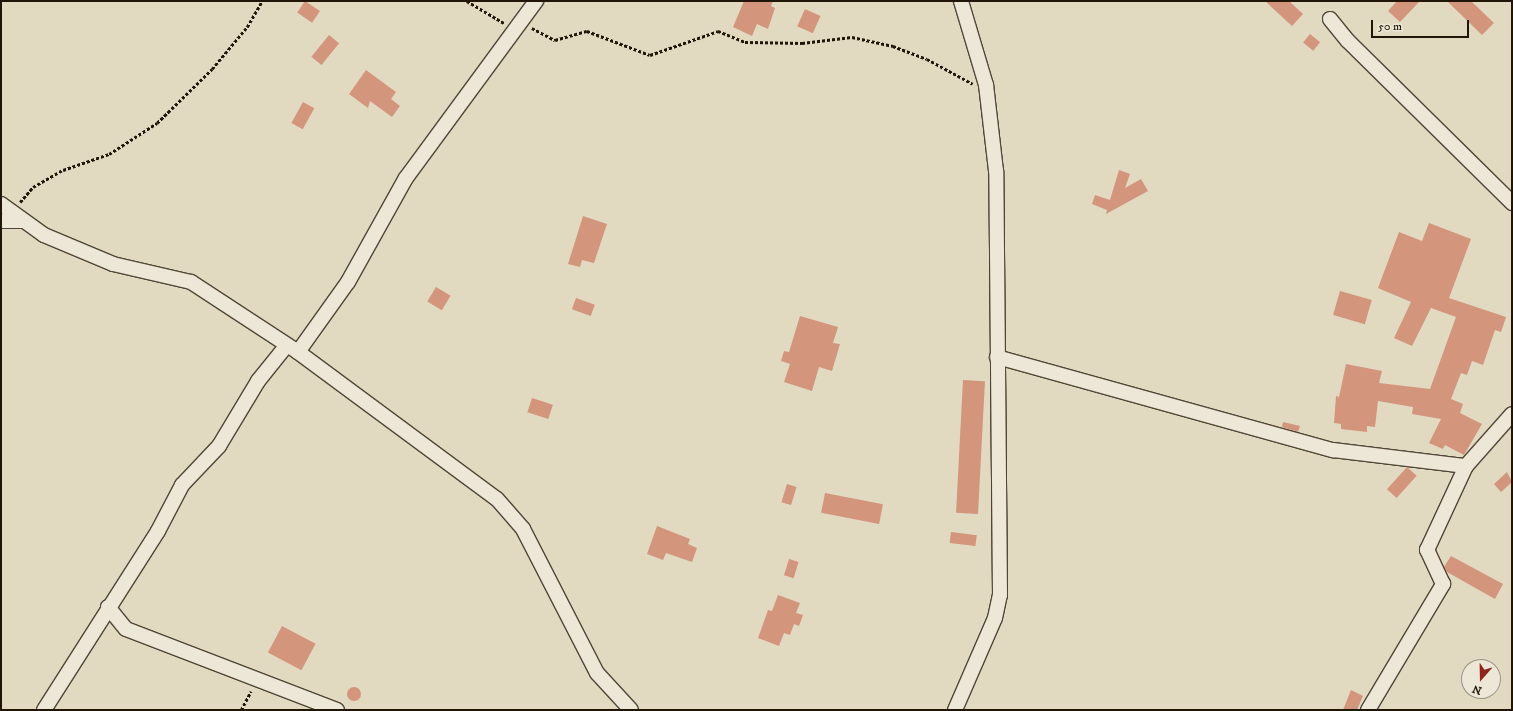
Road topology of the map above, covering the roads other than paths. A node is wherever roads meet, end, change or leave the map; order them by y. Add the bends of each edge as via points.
1 (536, 1) edge
2 (961, 1) edge
3 (1330, 18) dead end
4 (1512, 203) edge
5 (7, 208) edge
6 (1, 221) edge
7 (24, 221) junction
8 (292, 348) junction
9 (997, 357) junction
10 (1512, 414) edge
11 (1466, 466) junction
12 (108, 607) junction
13 (44, 710) edge
14 (337, 710) edge
15 (631, 710) edge
16 (955, 710) edge
17 (1368, 710) edge

1 - 8 street via 406,178 348,282
2 - 9 street via 987,92 996,171
3 - 4 street via 1348,41
5 - 7 street
6 - 7 street
7 - 8 street via 44,235 113,264 191,282
8 - 12 street via 258,381 219,446 182,485 158,531
8 - 15 street via 497,499 523,529 597,673
9 - 11 street via 1333,450
9 - 16 street via 1000,595 994,618
10 - 11 street
11 - 17 street via 1428,550 1442,584
12 - 13 street
12 - 14 street via 126,630

